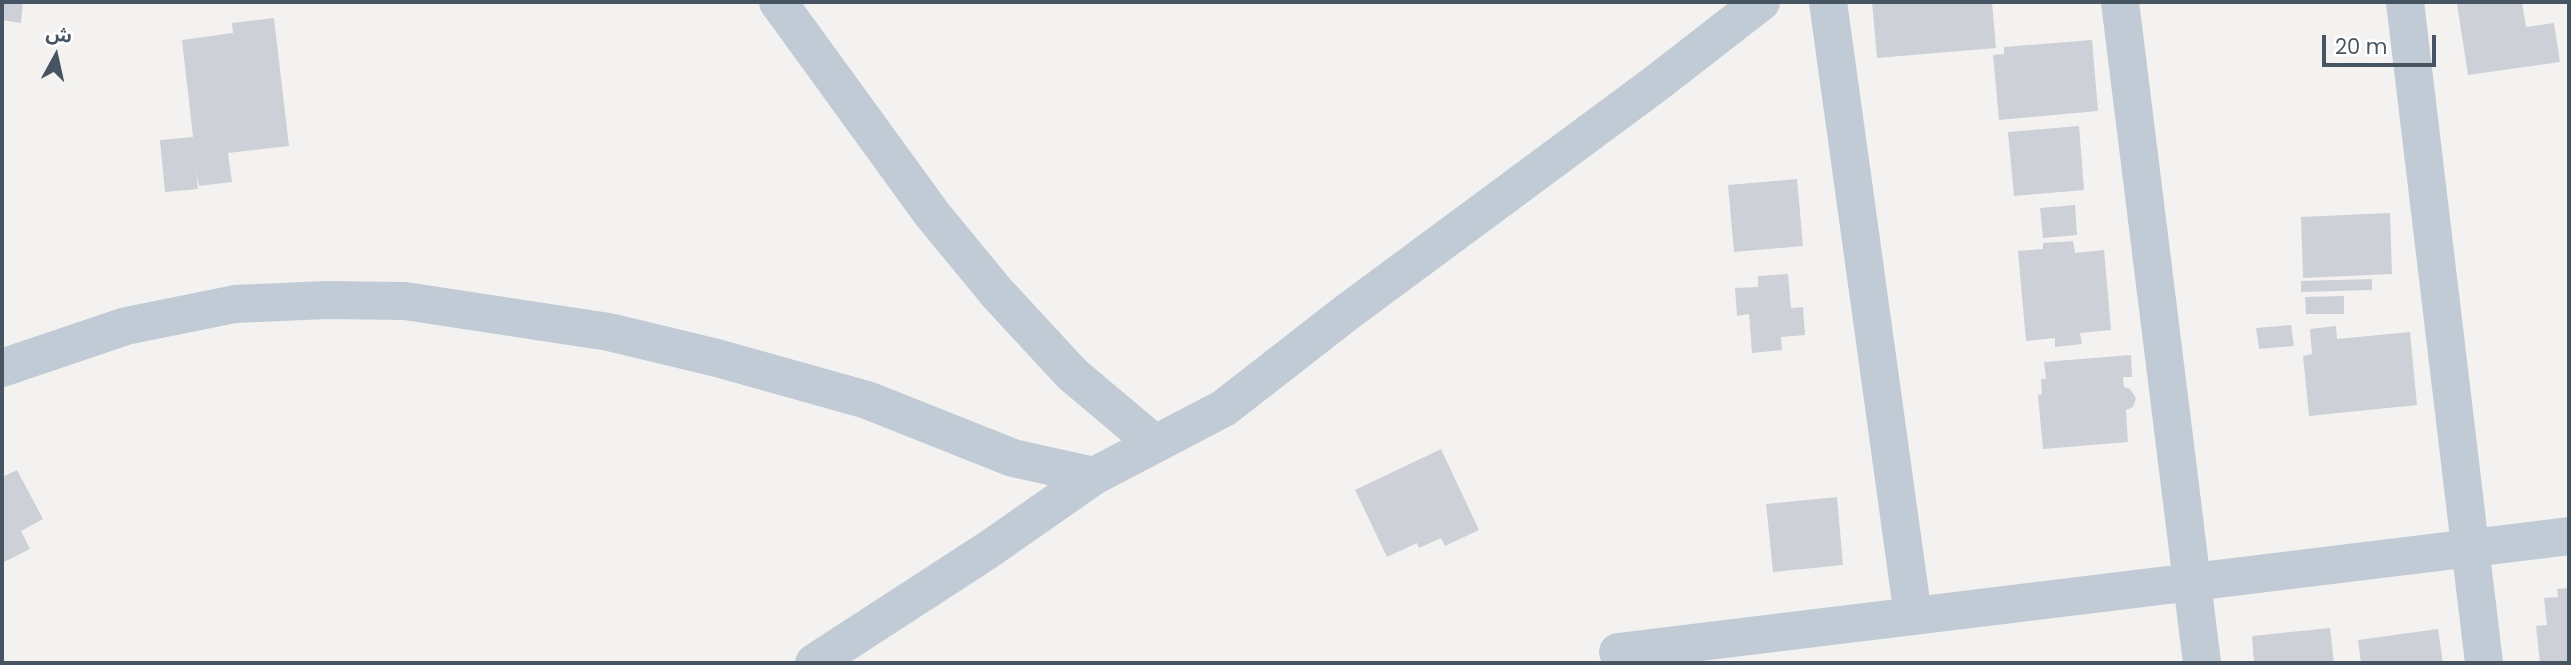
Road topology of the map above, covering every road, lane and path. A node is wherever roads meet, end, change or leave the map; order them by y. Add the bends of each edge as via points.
1 (778, 2) edge
2 (1761, 2) edge
3 (1828, 2) edge
4 (2120, 2) edge
5 (2405, 2) edge
6 (2, 368) edge
7 (1155, 444) junction
8 (1094, 476) junction
9 (2569, 536) edge
10 (2471, 549) junction
11 (2192, 583) junction
12 (1913, 616) junction
13 (1618, 652) dead end
14 (814, 663) edge
15 (2202, 663) edge
16 (2484, 663) edge

1 - 7 street via 908,183 997,293 1072,374
2 - 7 street via 1224,408
3 - 12 street
4 - 11 street
5 - 10 street
6 - 8 street via 126,326 235,304 405,301 609,332 717,358 867,400 1013,458
7 - 8 street
8 - 14 street
9 - 10 street
10 - 11 street
10 - 16 street
11 - 12 street
11 - 15 street
12 - 13 street

